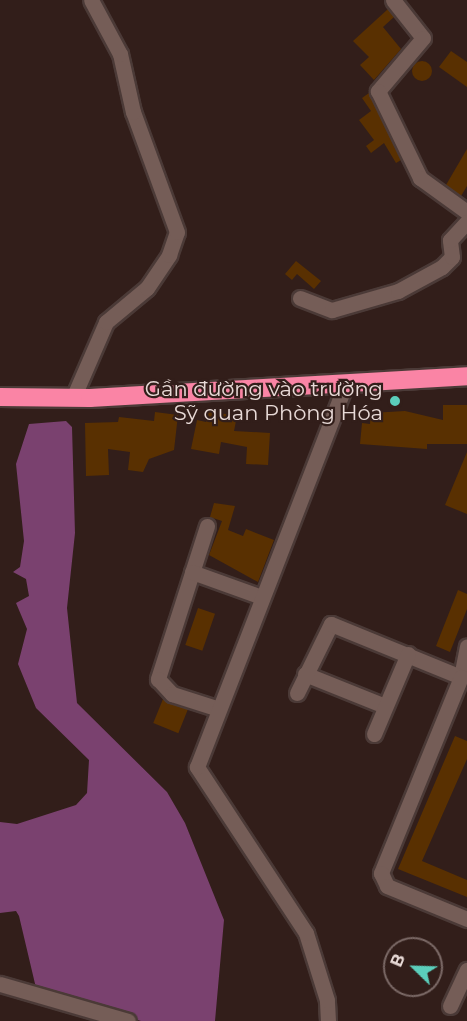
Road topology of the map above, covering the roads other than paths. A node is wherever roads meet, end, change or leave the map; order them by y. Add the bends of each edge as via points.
1 (92, 0) edge
2 (393, 0) edge
3 (467, 212) edge
4 (467, 222) edge
5 (300, 298) dead end
6 (467, 376) edge
7 (345, 385) junction
8 (0, 397) edge
9 (73, 398) junction
10 (207, 526) dead end
11 (192, 572) junction
12 (262, 597) junction
13 (467, 647) edge
14 (408, 654) junction
15 (305, 674) junction
16 (464, 676) edge
17 (297, 693) dead end
18 (385, 706) junction
19 (216, 708) junction
20 (374, 734) dead end
21 (467, 919) edge
22 (467, 970) edge
23 (0, 984) edge
24 (450, 1006) dead end
25 (128, 1021) edge
26 (328, 1021) edge

1 - 9 street via 120,54 133,112 177,231 169,255 147,288 106,322
2 - 3 street via 423,38 378,91 420,178
4 - 5 street via 450,240 452,257 442,267 398,291 332,310
6 - 7 highway
7 - 9 highway
7 - 12 street
8 - 9 highway
10 - 11 street
11 - 12 street
11 - 19 street via 158,679 172,694
12 - 19 street
13 - 16 street
14 - 15 street via 331,624
14 - 16 street
14 - 18 street
15 - 17 street
15 - 18 street
16 - 21 street via 381,873 387,886
18 - 20 street
19 - 26 street via 198,772 306,933 327,1000
22 - 24 street
23 - 25 street

